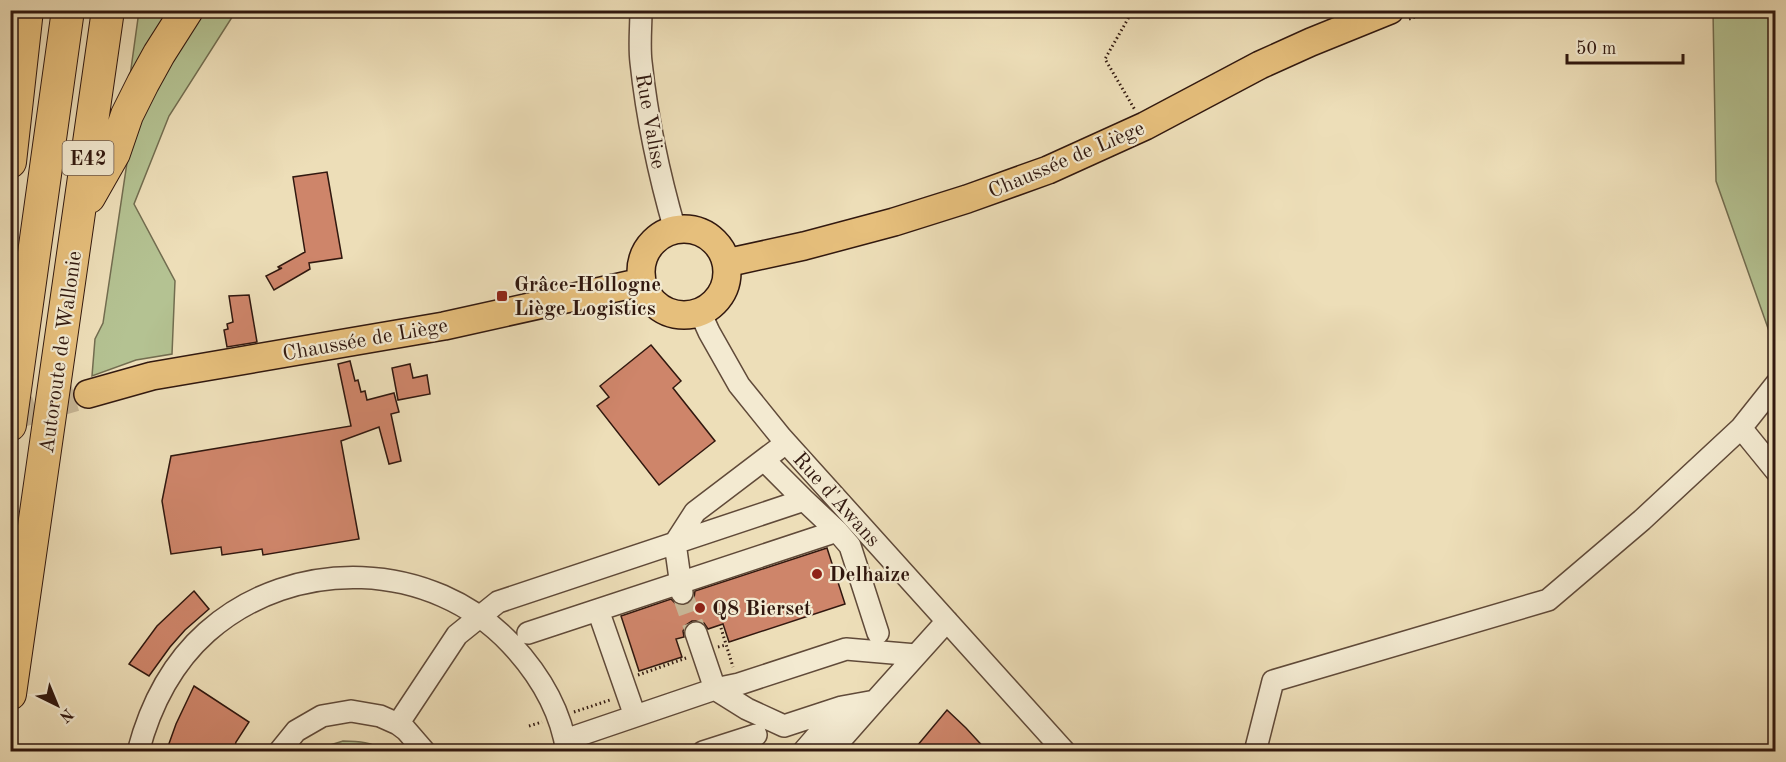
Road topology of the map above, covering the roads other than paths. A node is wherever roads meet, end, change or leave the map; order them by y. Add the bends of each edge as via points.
1 (27, 10) edge
2 (68, 10) edge
3 (108, 10) edge
4 (126, 10) edge
5 (188, 10) edge
6 (641, 10) edge
7 (1390, 10) edge
8 (96, 102) junction
9 (10, 162) edge
10 (80, 214) junction
11 (675, 230) junction
12 (726, 263) junction
13 (642, 282) junction
14 (700, 312) junction
15 (1776, 384) edge
16 (88, 394) tunnel mouth
17 (10, 424) edge
18 (1741, 428) junction
19 (786, 443) junction
20 (764, 460) junction
21 (1776, 471) edge
22 (804, 500) junction
23 (837, 531) junction
24 (675, 543) junction
25 (681, 588) junction
26 (598, 610) junction
27 (480, 616) junction
28 (947, 621) junction
29 (528, 633) dead end
30 (696, 633) tunnel mouth
31 (878, 633) dead end
32 (916, 655) junction
33 (715, 688) junction
34 (10, 694) edge
35 (875, 701) junction
36 (842, 707) junction
37 (819, 714) junction
38 (634, 716) junction
39 (398, 724) junction
40 (756, 735) dead end
41 (566, 746) edge
42 (138, 752) edge
43 (279, 752) edge
44 (425, 752) edge
45 (703, 752) edge
46 (787, 752) edge
47 (803, 752) edge
48 (830, 752) edge
49 (1065, 752) edge
50 (1255, 752) edge

1 - 9 highway
2 - 17 highway, Autoroute de Wallonie / E42
3 - 8 highway, Autoroute de Wallonie / E42
4 - 8 highway via 115,75
5 - 10 highway via 143,83 114,153
6 - 11 street, Rue Valise via 641,59 651,127
7 - 12 main road, Chaussée de Liège via 1260,65 1145,126 1048,170 894,222
8 - 10 highway, Autoroute de Wallonie / E42
10 - 34 highway, Autoroute de Wallonie / E42
11 - 12 main road via 692,230 707,236 719,247
11 - 13 main road via 662,235 644,255
12 - 14 main road via 722,292
13 - 14 main road via 648,296 664,310 686,315
13 - 16 main road, Chaussée de Liège via 444,326 152,376
14 - 19 street, Rue d'Awans via 739,385
15 - 18 street
18 - 21 street
18 - 50 street via 1548,600 1273,681
19 - 20 street
19 - 28 street, Rue d'Awans
20 - 22 street
20 - 24 street via 695,513
22 - 23 street
22 - 24 street
23 - 25 street
23 - 31 street via 850,546
24 - 25 street
24 - 27 street via 498,602
25 - 26 street
26 - 29 street
26 - 38 street
27 - 39 street via 457,635
27 - 41 street via 527,660 559,717
27 - 42 street via 414,585 379,579 341,576 269,593 236,610 207,632 181,660 161,689 145,724
28 - 32 street
28 - 49 street, Rue d'Awans
30 - 33 street
32 - 33 street via 846,649 739,684
32 - 35 street
33 - 37 street via 784,726
33 - 38 street
35 - 36 street
35 - 48 street
36 - 37 street
36 - 47 street
37 - 46 street
38 - 41 street
39 - 43 street via 351,711 322,716 297,731
39 - 44 street
40 - 45 street

